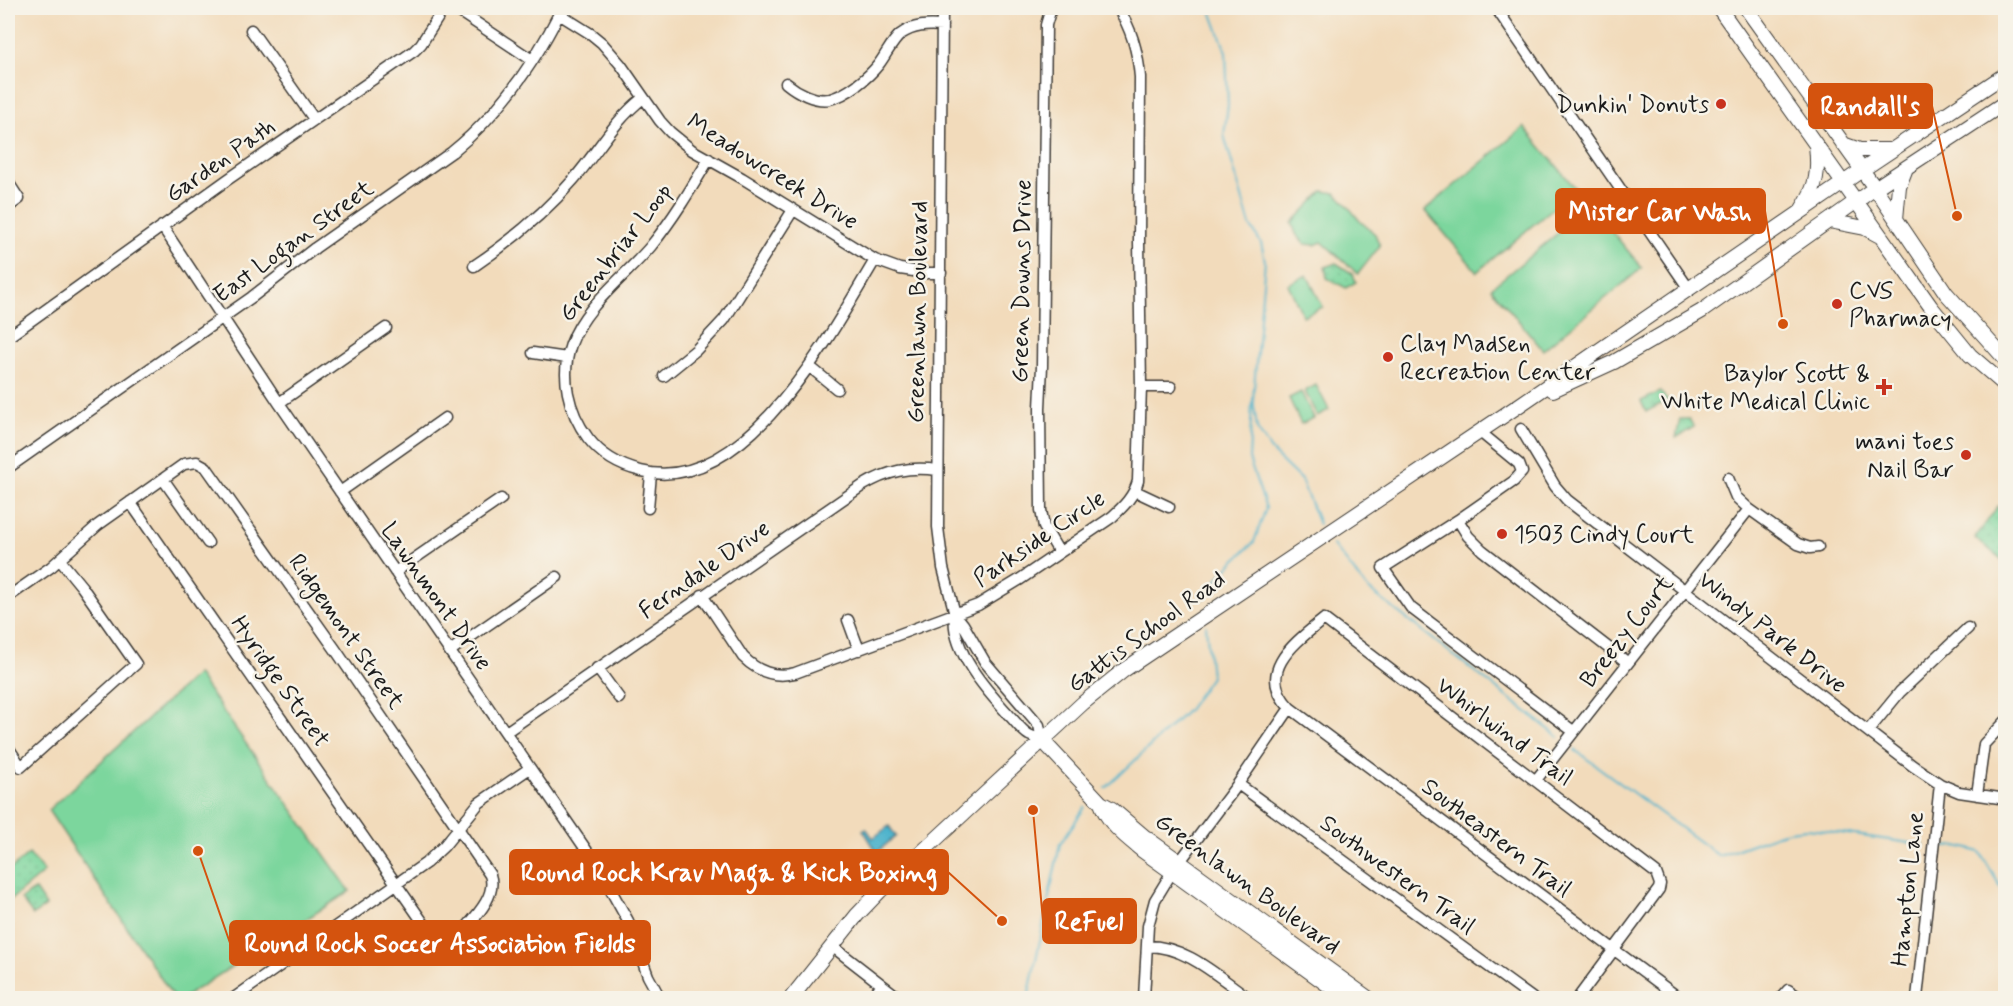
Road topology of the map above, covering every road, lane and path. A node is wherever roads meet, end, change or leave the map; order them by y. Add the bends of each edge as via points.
1 (444, 8) edge
2 (454, 8) edge
3 (942, 8) edge
4 (1052, 8) edge
5 (1118, 8) edge
6 (1496, 8) edge
7 (1719, 8) edge
8 (1746, 8) edge
9 (560, 11) edge
10 (942, 26) junction
11 (251, 30) dead end
12 (532, 60) junction
13 (2006, 74) edge
14 (786, 83) dead end
15 (643, 98) junction
16 (2006, 102) edge
17 (314, 119) junction
18 (1816, 143) junction
19 (1843, 144) junction
20 (1891, 150) junction
21 (709, 159) junction
22 (1906, 168) junction
23 (1862, 170) junction
24 (8, 182) edge
25 (1844, 183) junction
26 (1875, 188) junction
27 (1857, 201) junction
28 (8, 207) edge
29 (793, 210) junction
30 (1798, 214) junction
31 (1896, 219) junction
32 (1829, 221) junction
33 (162, 226) junction
34 (1881, 237) junction
35 (875, 260) junction
36 (474, 266) dead end
37 (940, 273) junction
38 (1689, 289) junction
39 (223, 318) junction
40 (386, 328) dead end
41 (8, 337) edge
42 (533, 353) dead end
43 (567, 358) junction
44 (2006, 360) edge
45 (810, 367) junction
46 (664, 376) dead end
47 (2006, 386) edge
48 (1141, 387) junction
49 (1171, 387) dead end
50 (837, 389) dead end
51 (279, 403) junction
52 (1521, 404) junction
53 (445, 418) dead end
54 (1521, 429) dead end
55 (1480, 432) junction
56 (8, 468) edge
57 (938, 470) junction
58 (651, 474) junction
59 (1728, 478) dead end
60 (163, 479) junction
61 (1135, 491) junction
62 (340, 492) junction
63 (501, 498) dead end
64 (130, 502) junction
65 (1169, 507) dead end
66 (648, 508) dead end
67 (1749, 509) junction
68 (1458, 520) junction
69 (208, 543) dead end
70 (1818, 547) dead end
71 (1059, 552) junction
72 (60, 560) junction
73 (395, 572) junction
74 (557, 577) dead end
75 (1685, 590) junction
76 (702, 595) junction
77 (8, 597) edge
78 (955, 615) junction
79 (848, 620) dead end
80 (1968, 628) dead end
81 (859, 650) junction
82 (450, 651) junction
83 (1628, 663) junction
84 (597, 668) junction
85 (619, 698) dead end
86 (1290, 708) junction
87 (2006, 721) edge
88 (1573, 731) junction
89 (1868, 731) junction
90 (506, 732) junction
91 (1042, 740) junction
92 (8, 747) edge
93 (530, 768) junction
94 (1536, 780) junction
95 (1238, 784) junction
96 (1940, 784) junction
97 (1977, 795) junction
98 (2006, 799) edge
99 (458, 828) junction
100 (1176, 867) junction
101 (396, 885) junction
102 (832, 946) junction
103 (1147, 946) junction
104 (1614, 950) junction
105 (882, 985) junction
106 (1675, 997) edge
107 (234, 999) edge
108 (660, 999) edge
109 (792, 999) edge
110 (872, 999) edge
111 (899, 999) edge
112 (1144, 999) edge
113 (1249, 999) edge
114 (1346, 999) edge
115 (1368, 999) edge
116 (1532, 999) edge
117 (1578, 999) edge
118 (1781, 999) edge
119 (1800, 999) edge
120 (1917, 999) edge

1 - 17 street, Garden Path via 414,51
2 - 12 street
3 - 10 street, Greenlawn Boulevard
4 - 71 street, Green Downs Drive via 1046,26 1041,510 1044,527
5 - 48 street, Parkside Circle via 1128,26 1140,77
6 - 38 street
7 - 18 main road
8 - 19 main road
9 - 12 street, East Logan Street
9 - 15 street, Meadowcreek Drive via 602,43
10 - 14 street via 921,26 902,33 872,73 857,86 829,99 804,94
10 - 37 street, Greenlawn Boulevard
11 - 17 street
12 - 39 street, East Logan Street via 498,109 468,139
13 - 20 main road, Gattis School Road
15 - 21 street, Meadowcreek Drive via 670,132
15 - 36 street via 625,112 552,203
16 - 22 main road, Gattis School Road
17 - 33 street, Garden Path
18 - 25 main road
18 - 30 main road via 1816,182
19 - 20 main road via 1860,150
19 - 23 main road
20 - 23 main road, Gattis School Road
21 - 29 street, Meadowcreek Drive
21 - 43 street, Greenbriar Loop via 652,245 583,320
22 - 26 main road, Gattis School Road
22 - 31 main road via 1899,186
23 - 25 main road, Gattis School Road
23 - 26 main road
24 - 28 street via 19,199
25 - 27 main road
25 - 30 main road, Gattis School Road
26 - 27 main road, Gattis School Road
26 - 31 main road
27 - 32 main road, Gattis School Road
27 - 34 main road
29 - 35 street, Meadowcreek Drive
29 - 46 street via 724,320
30 - 38 main road, Gattis School Road
31 - 44 main road via 1946,293
32 - 34 main road via 1864,228
32 - 52 main road, Gattis School Road via 1653,341
33 - 39 street, Lawnmont Drive
33 - 41 street, Garden Path
34 - 47 main road via 1970,355
35 - 37 street, Meadowcreek Drive via 913,272
35 - 45 street, Greenbriar Loop
37 - 57 street, Greenlawn Boulevard
38 - 52 main road, Gattis School Road
39 - 51 street, Lawnmont Drive
39 - 56 street, East Logan Street
40 - 51 street
42 - 43 street
43 - 58 street, Greenbriar Loop via 570,403 590,440 617,462
45 - 50 street
45 - 58 street, Greenbriar Loop via 759,424 721,456 684,473
48 - 49 street
48 - 61 street, Parkside Circle
51 - 62 street, Lawnmont Drive
52 - 55 main road, Gattis School Road
53 - 62 street
54 - 75 street, Windy Park Drive via 1567,500
55 - 68 street via 1519,464 1522,472
55 - 91 main road, Gattis School Road via 1124,670
57 - 76 street, Ferndale Drive via 898,470 873,479
57 - 78 street, Greenlawn Boulevard via 939,548
58 - 66 street
59 - 67 street via 1736,496
60 - 64 street
60 - 69 street
60 - 99 street, Ridgemont Street via 190,462 211,471
61 - 65 street
61 - 71 street, Parkside Circle via 1112,517
62 - 73 street, Lawnmont Drive
63 - 73 street
64 - 72 street via 90,531
64 - 101 street, Hyridge Street
67 - 70 street via 1798,544
67 - 75 street, Breezy Court
68 - 83 street via 1482,550
68 - 88 street via 1383,568 1411,608
71 - 78 street, Parkside Circle via 989,599
72 - 77 street
72 - 92 street via 136,664 21,767
73 - 82 street, Lawnmont Drive
74 - 82 street
75 - 83 street, Breezy Court
75 - 89 street, Windy Park Drive
76 - 81 street, Parkside Circle via 743,657 769,674 795,673
76 - 84 street, Ferndale Drive
78 - 81 street, Parkside Circle
78 - 91 street, Greenlawn Boulevard via 985,662 1039,725
78 - 91 street, Greenlawn Boulevard via 958,643 983,685 1028,735
79 - 81 street
80 - 89 street via 1900,692
82 - 90 street, Lawnmont Drive
83 - 88 street, Breezy Court
84 - 85 street
84 - 90 street, Ferndale Drive
86 - 94 street, Whirlwind Trail via 1276,686 1277,671 1291,647 1324,619
86 - 95 street
86 - 104 street, Southeastern Trail
87 - 97 street via 1984,744
88 - 94 street, Breezy Court
89 - 96 street, Windy Park Drive
90 - 93 street, Lawnmont Drive
91 - 100 main road, Greenlawn Boulevard via 1101,803 1112,808
91 - 102 main road, Gattis School Road via 880,891
93 - 99 street via 479,803
93 - 108 street, Lawnmont Drive via 612,890
94 - 104 street, Whirlwind Trail via 1659,878 1659,889
95 - 100 street
95 - 116 street, Southwestern Trail
96 - 97 street, Windy Park Drive
96 - 120 street, Hampton Lane
97 - 98 street, Windy Park Drive
99 - 101 street via 436,855
99 - 101 street, Ridgemont Street via 490,875 492,887 459,936 448,941 436,938
100 - 103 street via 1155,900
100 - 114 main road, Greenlawn Boulevard
100 - 115 main road, Greenlawn Boulevard
101 - 107 street
102 - 105 street
102 - 109 main road, Gattis School Road
103 - 112 street
103 - 113 street via 1177,950
104 - 106 street, Southeastern Trail
104 - 117 street
105 - 110 street
105 - 111 street
118 - 119 street via 1788,990

